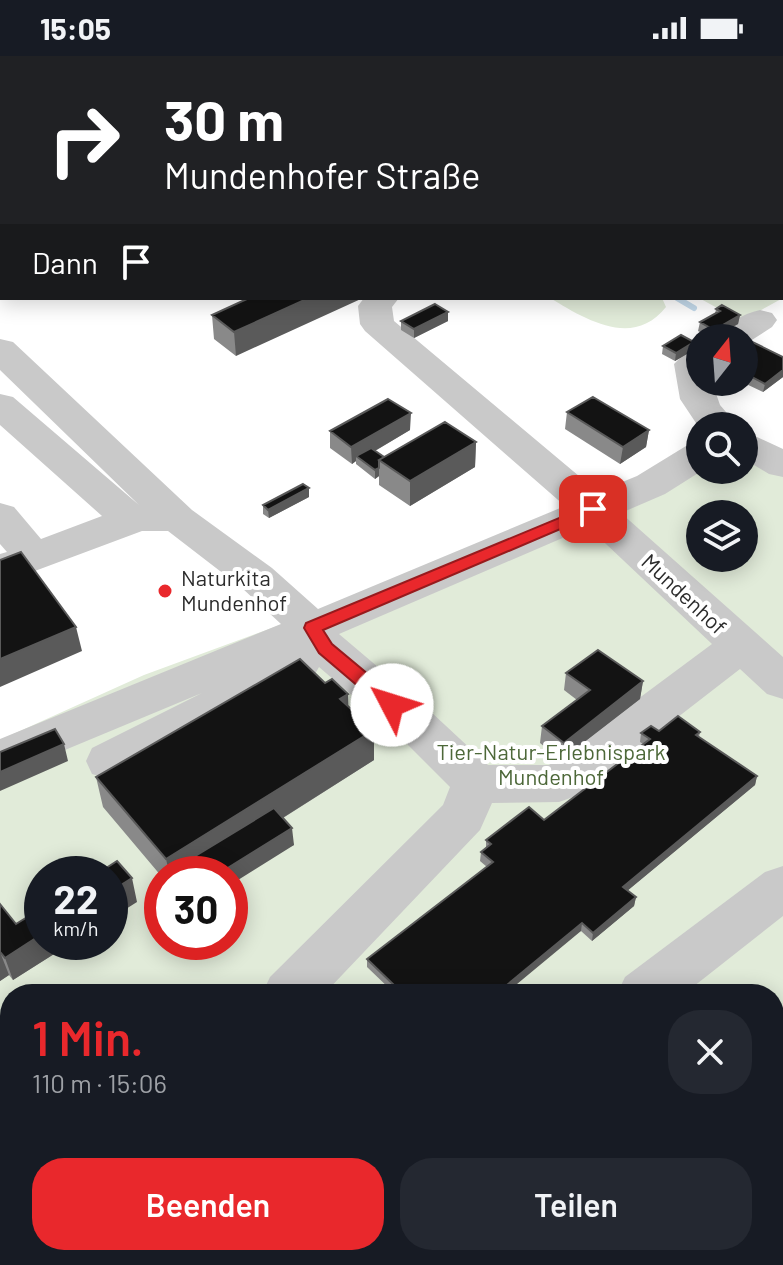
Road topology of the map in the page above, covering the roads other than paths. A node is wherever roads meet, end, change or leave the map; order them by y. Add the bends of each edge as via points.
1 (380, 300) edge
2 (0, 350) edge
3 (0, 405) edge
4 (758, 451) edge
5 (686, 464) edge
6 (783, 465) edge
7 (593, 509) junction
8 (0, 516) edge
9 (178, 519) junction
10 (131, 520) junction
11 (16, 563) edge
12 (319, 638) junction
13 (740, 646) junction
14 (783, 682) edge
15 (0, 759) edge
16 (109, 761) dead end
17 (475, 782) junction
18 (783, 887) edge
19 (299, 984) edge
20 (657, 984) edge

1 - 7 street, Mundenhof via 375,306 377,324
2 - 9 street
3 - 10 street
4 - 6 street
5 - 7 street
7 - 12 street
7 - 13 street, Mundenhof
8 - 11 street
9 - 10 street
9 - 12 street via 257,578
10 - 11 street
12 - 15 street
12 - 16 street
12 - 17 street
13 - 14 street, Mundenhof
13 - 17 street, Mundenhof via 559,783
17 - 19 street via 463,816
18 - 20 street

